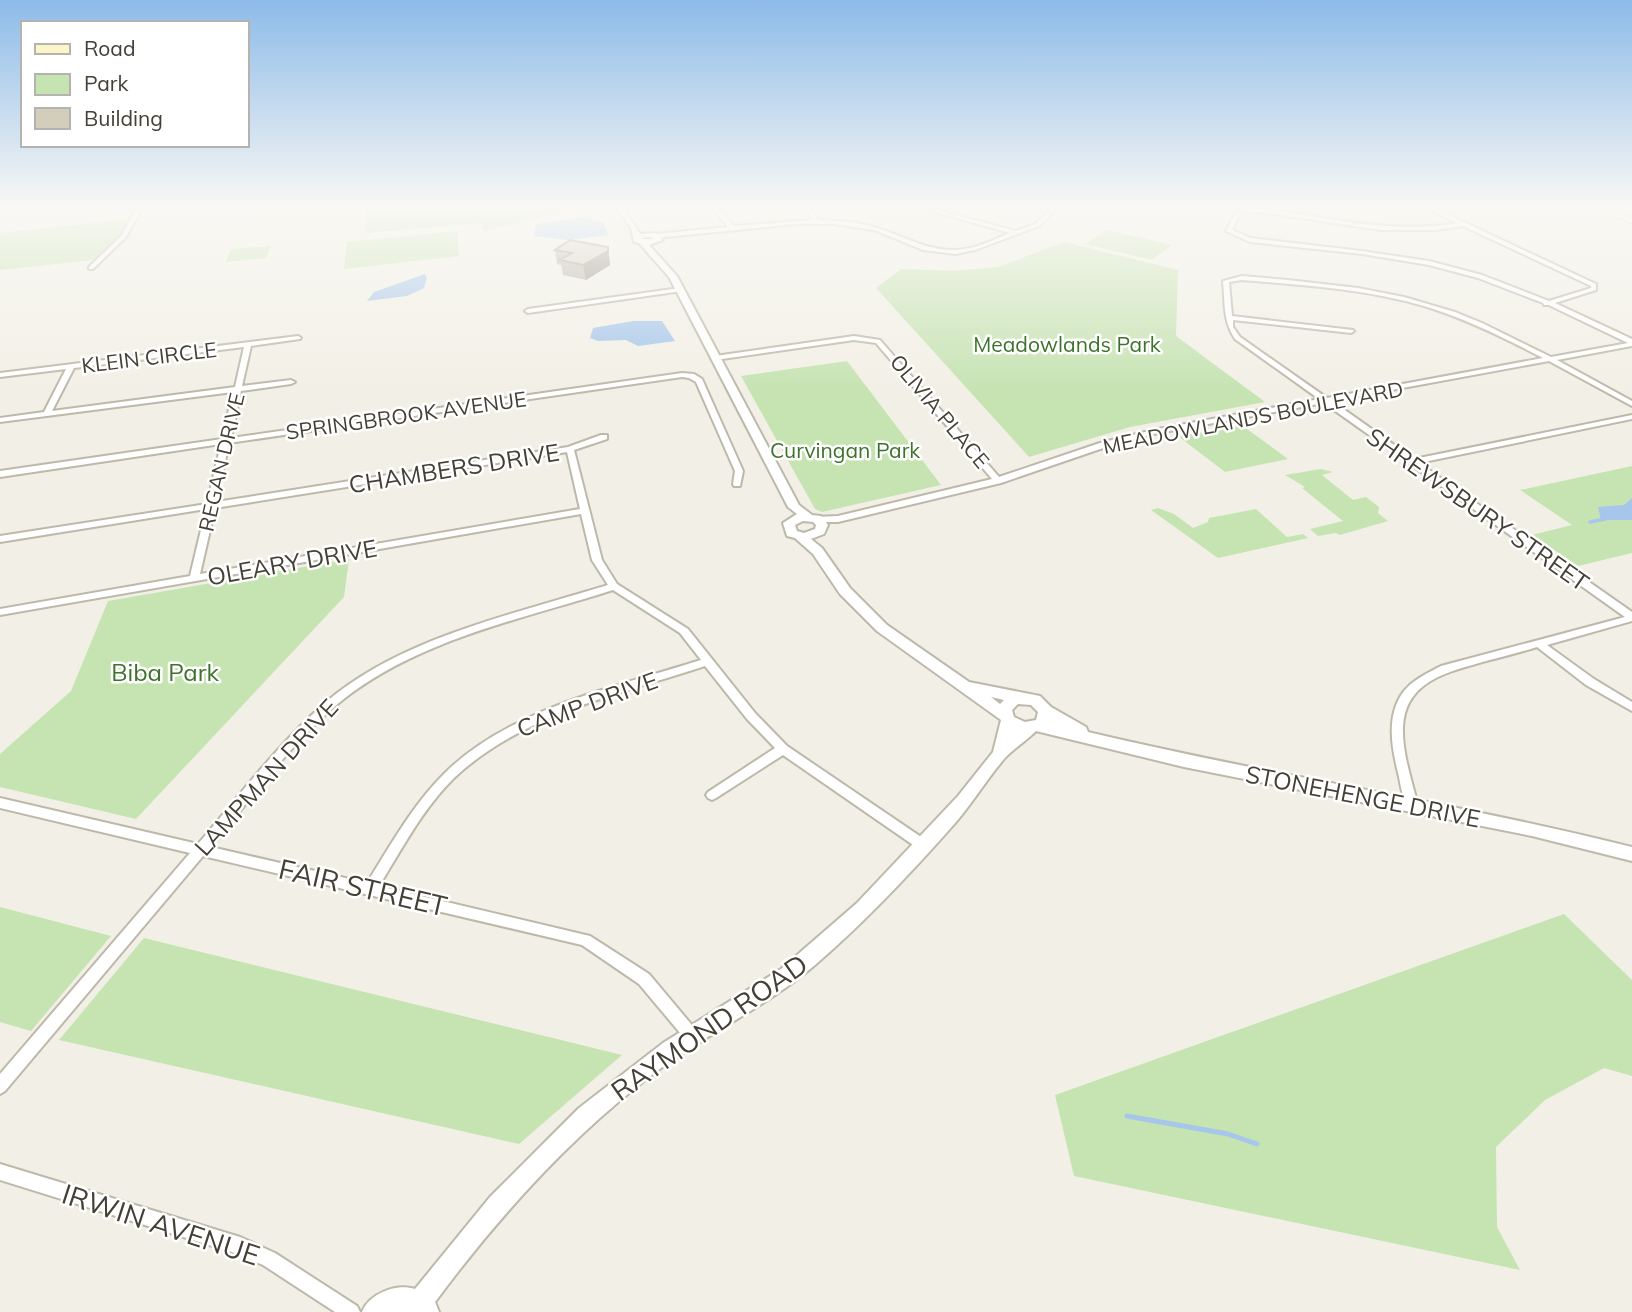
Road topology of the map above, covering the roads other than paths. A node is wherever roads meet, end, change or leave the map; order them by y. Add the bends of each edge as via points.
1 (667, 268) edge
2 (1445, 268) edge
3 (1558, 268) edge
4 (680, 290) junction
5 (1546, 304) junction
6 (528, 311) dead end
7 (1228, 318) junction
8 (1351, 331) dead end
9 (298, 338) dead end
10 (1632, 343) edge
11 (248, 345) junction
12 (715, 358) junction
13 (1550, 360) junction
14 (71, 367) junction
15 (0, 375) edge
16 (291, 382) dead end
17 (238, 389) junction
18 (1323, 401) junction
19 (1632, 404) edge
20 (47, 414) junction
21 (1632, 417) edge
22 (0, 420) edge
23 (604, 437) dead end
24 (226, 441) junction
25 (570, 449) junction
26 (1410, 462) junction
27 (0, 474) edge
28 (998, 481) junction
29 (737, 484) dead end
30 (212, 505) junction
31 (584, 512) junction
32 (793, 514) junction
33 (816, 524) junction
34 (800, 536) junction
35 (0, 539) edge
36 (818, 551) junction
37 (194, 579) junction
38 (614, 586) junction
39 (0, 612) edge
40 (1632, 618) edge
41 (1539, 644) junction
42 (708, 661) junction
43 (967, 687) junction
44 (1015, 698) junction
45 (1632, 707) edge
46 (1046, 711) junction
47 (1006, 717) junction
48 (1034, 727) junction
49 (1094, 739) junction
50 (783, 749) junction
51 (1000, 753) junction
52 (712, 795) dead end
53 (0, 803) edge
54 (1412, 806) junction
55 (923, 845) junction
56 (200, 850) junction
57 (1632, 854) edge
58 (370, 889) junction
59 (691, 1035) junction
60 (0, 1086) edge
61 (0, 1172) edge
62 (424, 1307) edge
63 (351, 1312) edge
64 (374, 1312) edge

1 - 4 street
2 - 5 street
3 - 5 street via 1594,289
4 - 6 street
4 - 12 street
5 - 10 street
7 - 8 street
7 - 13 street via 1226,282 1234,279 1373,293 1456,315
7 - 18 street, SHREWSBURY STREET via 1237,338
9 - 11 street, KLEIN CIRCLE
10 - 13 street, MEADOWLANDS BOULEVARD
11 - 14 street, KLEIN CIRCLE
11 - 17 street, REGAN DRIVE
12 - 28 street, OLIVIA PLACE via 855,338 878,341
12 - 32 street
13 - 18 street, MEADOWLANDS BOULEVARD
13 - 19 street
14 - 15 street, KLEIN CIRCLE
14 - 20 street
16 - 17 street, KLEIN CIRCLE
17 - 20 street, KLEIN CIRCLE
17 - 24 street, REGAN DRIVE
18 - 26 street, SHREWSBURY STREET
18 - 28 street, MEADOWLANDS BOULEVARD via 1131,438
20 - 22 street, KLEIN CIRCLE
21 - 26 street
23 - 25 street
24 - 27 street, SPRINGBROOK AVENUE
24 - 29 street, SPRINGBROOK AVENUE via 691,376 699,382 739,471
24 - 30 street, REGAN DRIVE
25 - 30 street, CHAMBERS DRIVE
25 - 31 street, CHAMBERS DRIVE
26 - 40 street, SHREWSBURY STREET
28 - 33 street, MEADOWLANDS BOULEVARD
30 - 35 street, CHAMBERS DRIVE
30 - 37 street, REGAN DRIVE
31 - 37 street, OLEARY DRIVE
31 - 38 street, CHAMBERS DRIVE via 597,560
32 - 33 street
32 - 34 street via 788,530
33 - 34 street
33 - 36 street
34 - 36 street
36 - 43 street via 868,615
37 - 39 street, OLEARY DRIVE
38 - 42 street, CHAMBERS DRIVE via 684,631
38 - 56 street, LAMPMAN DRIVE via 436,643 360,680 314,718
40 - 41 street
41 - 45 street
41 - 54 street via 1435,672 1406,695 1396,733
42 - 50 street, CHAMBERS DRIVE
42 - 58 street, CAMP DRIVE via 537,719 483,748 438,789
43 - 44 street
43 - 47 street
44 - 46 street, STONEHENGE DRIVE via 1035,700
44 - 47 street via 1006,704
46 - 48 street via 1046,720
46 - 49 street, STONEHENGE DRIVE
47 - 48 street, STONEHENGE DRIVE
47 - 51 street, RAYMOND ROAD
48 - 49 street, STONEHENGE DRIVE
48 - 51 street, RAYMOND ROAD
49 - 54 street, STONEHENGE DRIVE via 1204,766
50 - 52 street
50 - 55 street, CHAMBERS DRIVE
51 - 55 street, RAYMOND ROAD
53 - 56 street, FAIR STREET
54 - 57 street, STONEHENGE DRIVE
55 - 59 street, RAYMOND ROAD via 806,961 780,982
56 - 58 street, FAIR STREET
56 - 60 street, LAMPMAN DRIVE
58 - 59 street, FAIR STREET via 585,940 645,979
59 - 62 street, RAYMOND ROAD via 569,1131 507,1194 459,1249
61 - 63 street, IRWIN AVENUE via 240,1246 269,1259
62 - 64 street via 398,1298

